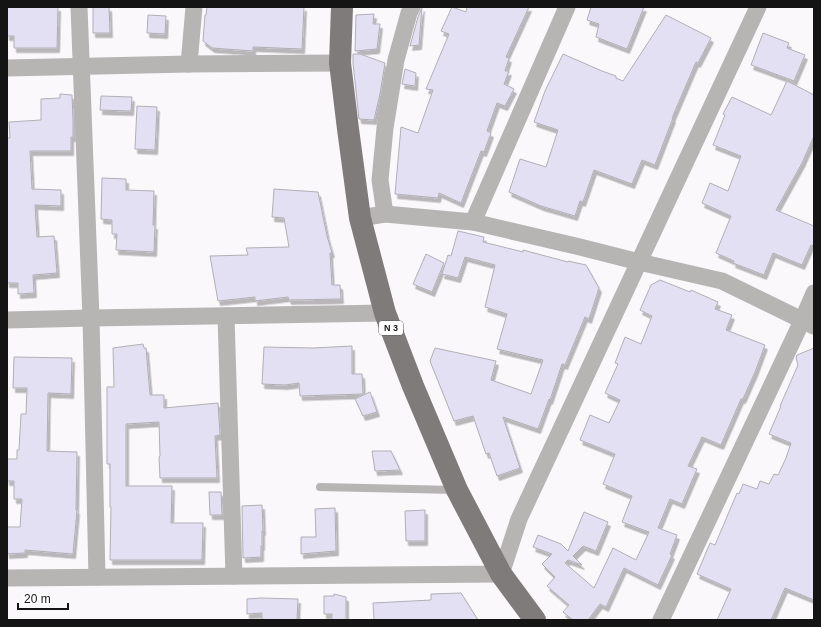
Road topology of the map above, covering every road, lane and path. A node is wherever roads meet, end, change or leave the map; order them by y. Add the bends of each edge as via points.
1 (79, 7) edge
2 (194, 7) edge
3 (342, 7) edge
4 (412, 7) edge
5 (567, 7) edge
6 (758, 7) edge
7 (340, 63) junction
8 (189, 64) junction
9 (81, 67) junction
10 (7, 68) edge
11 (384, 214) junction
12 (360, 218) junction
13 (473, 222) junction
14 (639, 262) junction
15 (814, 293) edge
16 (385, 313) junction
17 (226, 316) junction
18 (91, 318) junction
19 (7, 320) edge
20 (808, 323) edge
21 (320, 487) dead end
22 (456, 490) junction
23 (501, 574) junction
24 (234, 576) junction
25 (97, 577) junction
26 (7, 578) edge
27 (535, 620) edge
28 (661, 620) edge

1 - 9 street
2 - 8 street
3 - 7 main road, N 3
4 - 11 street via 396,60 385,128 380,180
5 - 13 street
6 - 14 street
7 - 8 street
7 - 12 main road, N 3
8 - 9 street
9 - 10 street
9 - 18 street
11 - 12 street
11 - 13 street
12 - 16 main road, N 3
13 - 14 street
14 - 20 street via 722,281
14 - 23 street via 518,519
15 - 20 street
16 - 17 street
16 - 22 main road, N 3
17 - 18 street
17 - 24 street
18 - 19 street
18 - 25 street
20 - 28 street
21 - 22 lane
22 - 23 main road, N 3
23 - 24 street
23 - 27 main road, N 3
24 - 25 street
25 - 26 street

